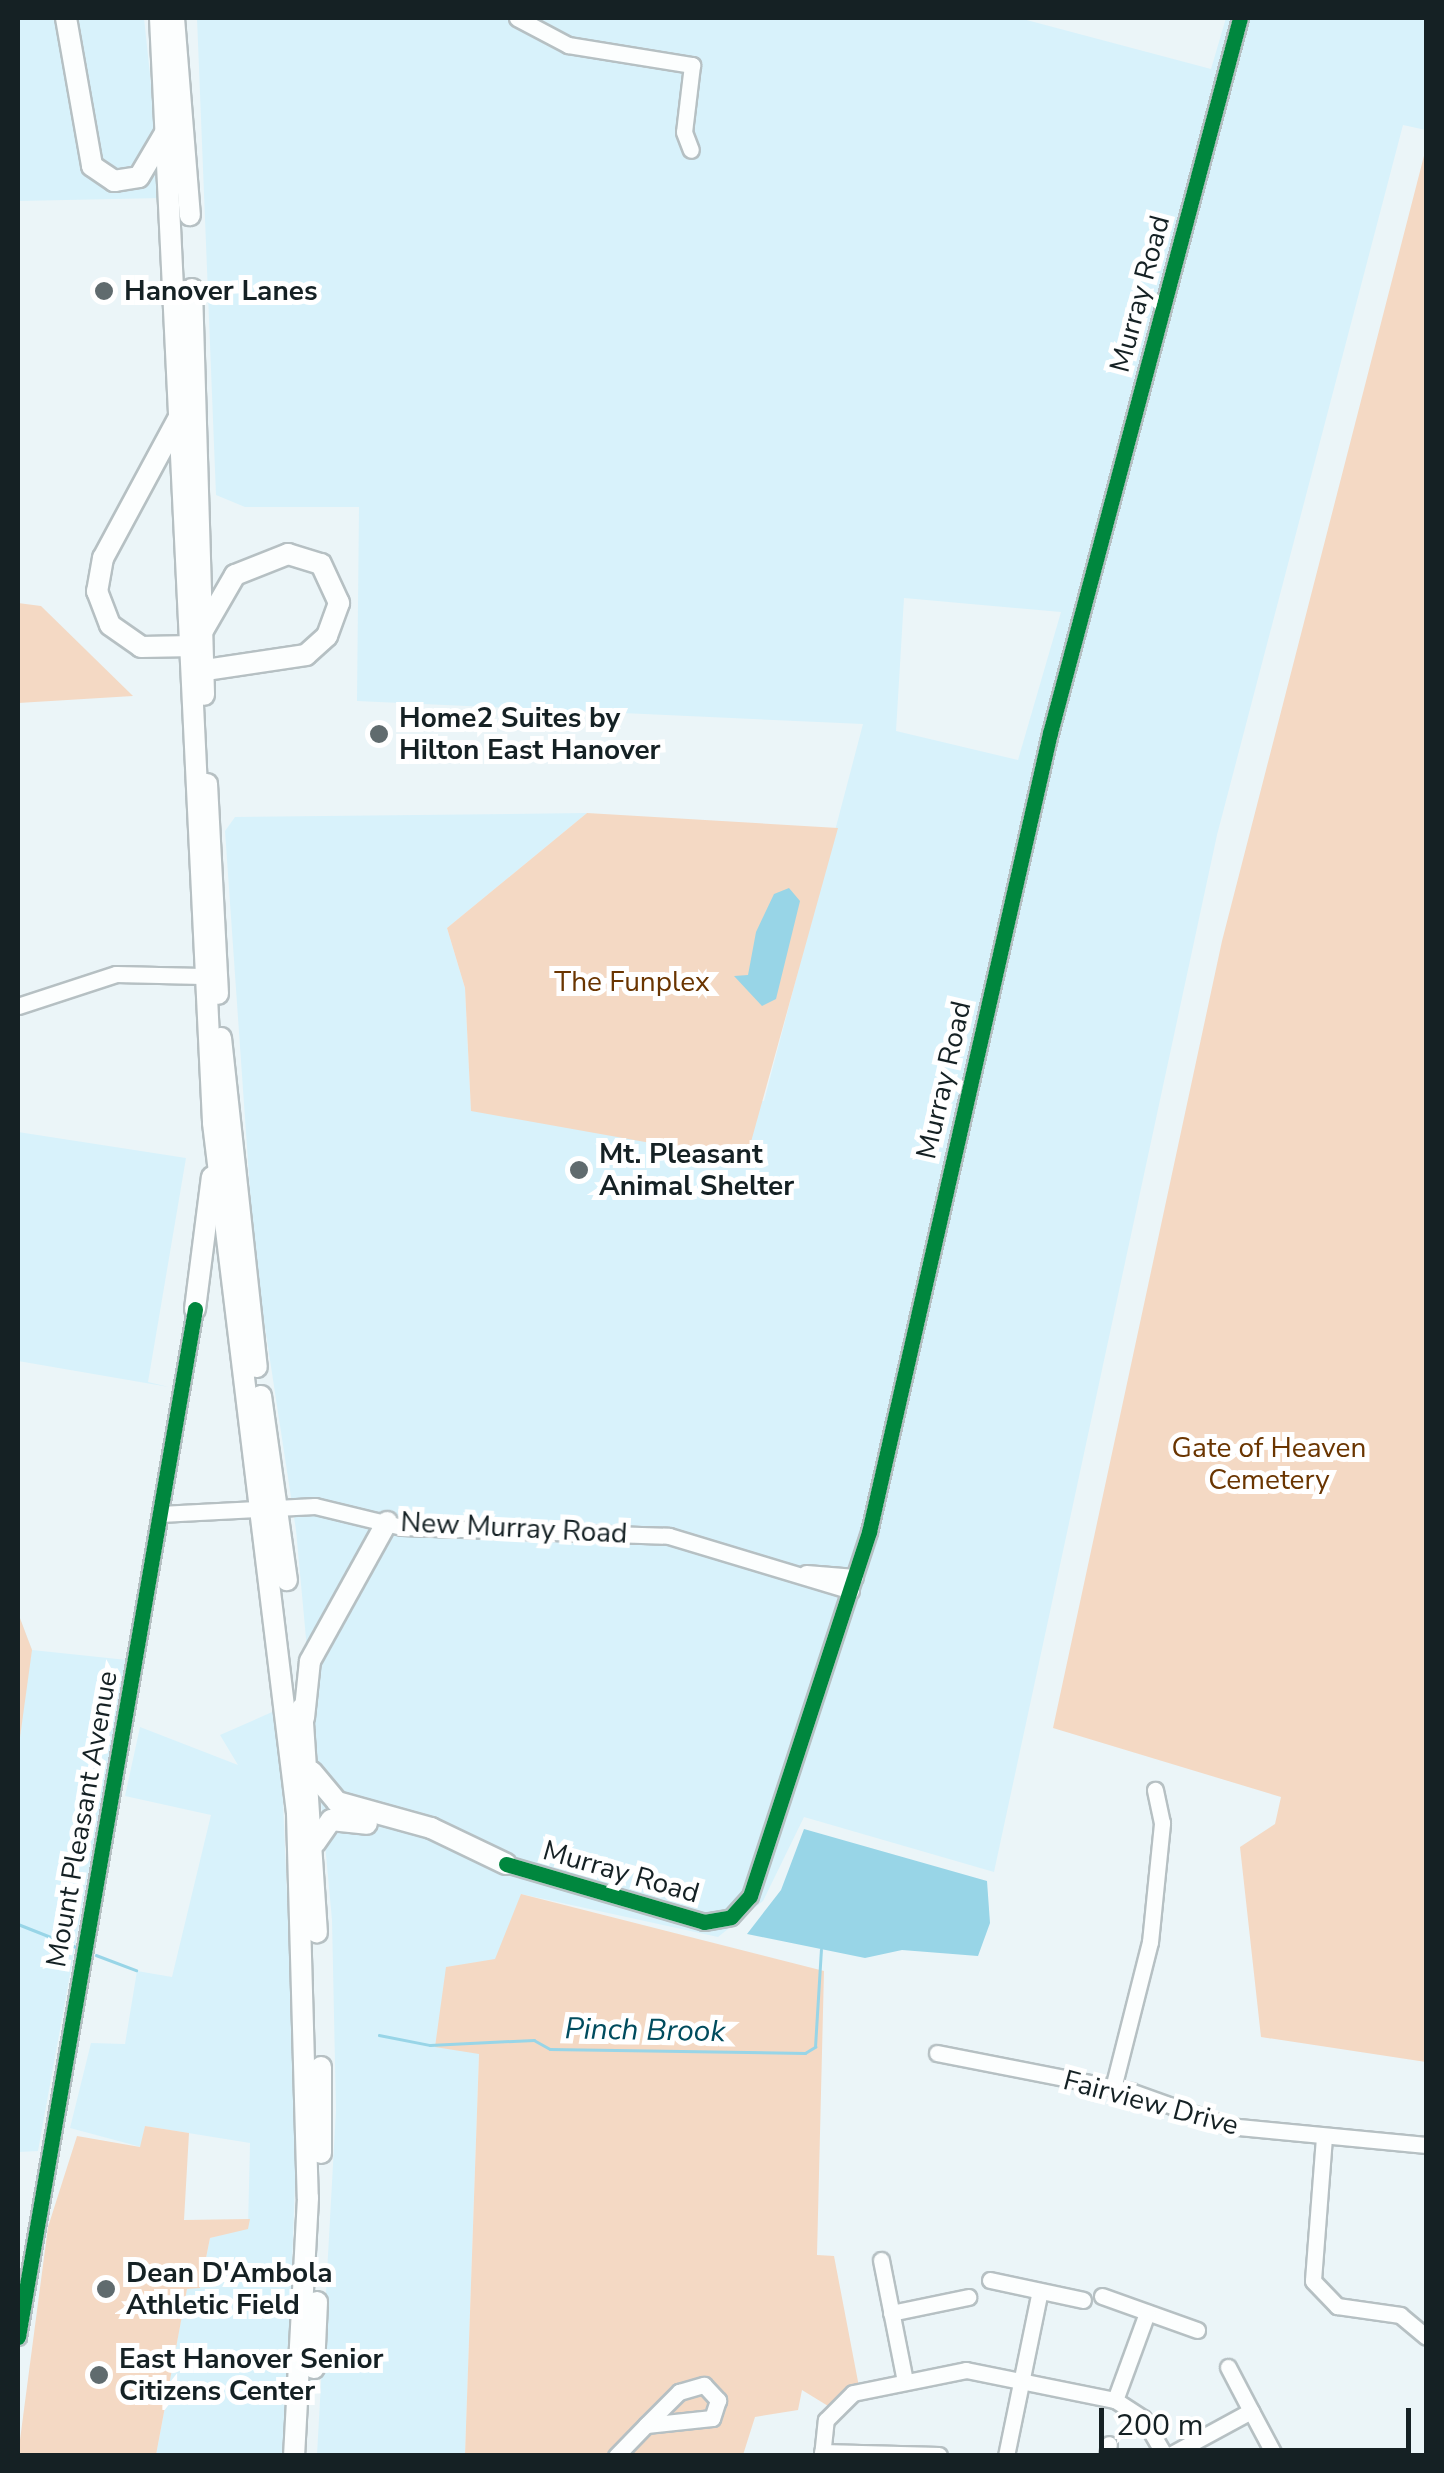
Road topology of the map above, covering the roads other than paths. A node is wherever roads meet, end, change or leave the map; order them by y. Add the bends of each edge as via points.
1 (66, 18) edge
2 (74, 18) edge
3 (517, 18) edge
4 (1240, 18) edge
5 (162, 21) edge
6 (72, 51) junction
7 (170, 123) junction
8 (691, 150) dead end
9 (180, 413) junction
10 (195, 642) junction
11 (196, 671) junction
12 (202, 976) junction
13 (18, 1006) edge
14 (216, 1140) junction
15 (194, 1309) joint
16 (270, 1509) junction
17 (160, 1514) junction
18 (387, 1522) junction
19 (853, 1584) junction
20 (304, 1720) junction
21 (308, 1764) junction
22 (1155, 1790) dead end
23 (314, 1845) junction
24 (506, 1864) junction
25 (937, 2054) dead end
26 (1113, 2088) junction
27 (1324, 2136) junction
28 (1426, 2145) edge
29 (881, 2260) dead end
30 (990, 2280) dead end
31 (1040, 2291) junction
32 (1102, 2296) dead end
33 (968, 2297) dead end
34 (1083, 2300) dead end
35 (891, 2313) junction
36 (1147, 2313) junction
37 (20, 2315) edge
38 (1197, 2330) dead end
39 (18, 2338) edge
40 (1426, 2338) edge
41 (1228, 2367) dead end
42 (905, 2381) junction
43 (1022, 2381) junction
44 (1115, 2400) junction
45 (1251, 2411) junction
46 (646, 2425) dead end
47 (822, 2454) edge
48 (294, 2456) edge
49 (308, 2456) edge
50 (616, 2456) edge
51 (939, 2456) edge
52 (1006, 2456) edge
53 (1166, 2456) edge
54 (1275, 2456) edge

1 - 6 main road
2 - 6 main road
3 - 8 street via 568,45 692,65 684,132
4 - 19 street, Murray Road via 1050,734
5 - 7 main road
5 - 10 main road
6 - 7 main road via 82,142 99,174 139,177
7 - 9 main road
9 - 10 main road
9 - 10 main road via 103,558 97,591 110,624 129,641
10 - 11 main road
10 - 11 main road via 227,584 262,560 300,556 336,582 334,624 306,655
11 - 12 main road
11 - 16 main road via 227,1105
12 - 13 street via 116,974
12 - 14 main road
14 - 15 main road
14 - 16 main road
15 - 17 street, Mount Pleasant Avenue
16 - 17 street, New Murray Road
16 - 18 street, New Murray Road via 324,1506
16 - 20 main road
16 - 48 main road via 306,1970 308,2198
17 - 37 street, Mount Pleasant Avenue
18 - 19 street, New Murray Road via 669,1536
18 - 20 main road via 310,1661
19 - 24 street, Murray Road via 737,1913 704,1922
20 - 21 main road
21 - 23 main road
21 - 24 main road via 337,1802 431,1828
22 - 26 street via 1162,1823 1150,1942
23 - 24 main road via 325,1824 346,1818
23 - 49 main road via 321,2200
25 - 26 street, Fairview Drive
26 - 27 street, Fairview Drive via 1228,2126
27 - 28 street, Fairview Drive
27 - 40 street via 1313,2280 1337,2306 1400,2315
29 - 35 street
30 - 31 street
31 - 34 street
31 - 43 street
32 - 36 street
33 - 35 street
35 - 42 street
36 - 38 street
36 - 44 street
37 - 39 street, Mount Pleasant Avenue
41 - 45 street
42 - 43 street via 966,2370
42 - 47 street via 842,2400 826,2420
43 - 44 street
43 - 52 street
44 - 53 street via 1142,2418
45 - 53 street
45 - 54 street
46 - 50 street
47 - 51 street

